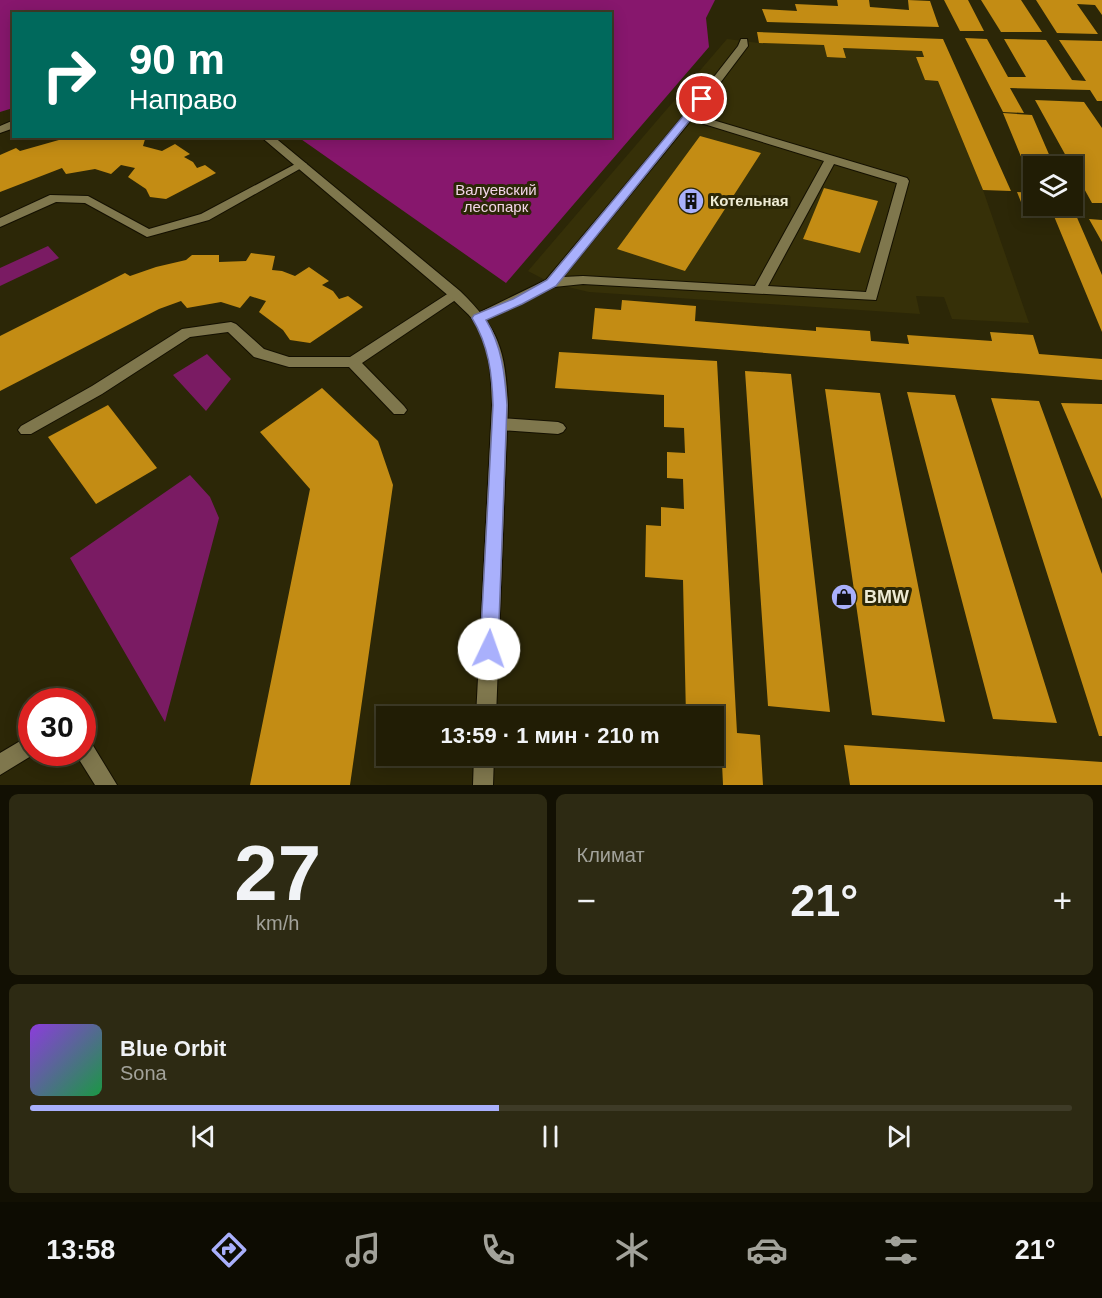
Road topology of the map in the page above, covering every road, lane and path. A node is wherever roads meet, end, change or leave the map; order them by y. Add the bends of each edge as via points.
1 (744, 41) dead end
2 (689, 116) junction
3 (267, 138) edge
4 (831, 159) junction
5 (301, 164) junction
6 (0, 223) edge
7 (551, 283) junction
8 (759, 290) junction
9 (455, 294) junction
10 (479, 318) junction
11 (352, 362) junction
12 (399, 410) dead end
13 (499, 424) junction
14 (558, 428) dead end
15 (26, 430) dead end
16 (486, 706) edge
17 (18, 753) edge
18 (0, 765) edge
19 (95, 766) edge
20 (484, 766) edge
21 (107, 785) edge
22 (483, 785) edge

1 - 2 street
2 - 4 street
2 - 7 street
3 - 5 street
4 - 8 street
4 - 8 street via 903,181 871,297
5 - 6 street via 205,217 147,233 88,200 54,198
5 - 9 street
7 - 8 street via 583,280
7 - 10 street
9 - 10 street
9 - 11 street
10 - 13 street via 489,336 498,372
11 - 12 street
11 - 15 street via 290,362 259,353 231,327 187,332
13 - 14 street
13 - 16 street
17 - 18 street
19 - 21 street
20 - 22 street

